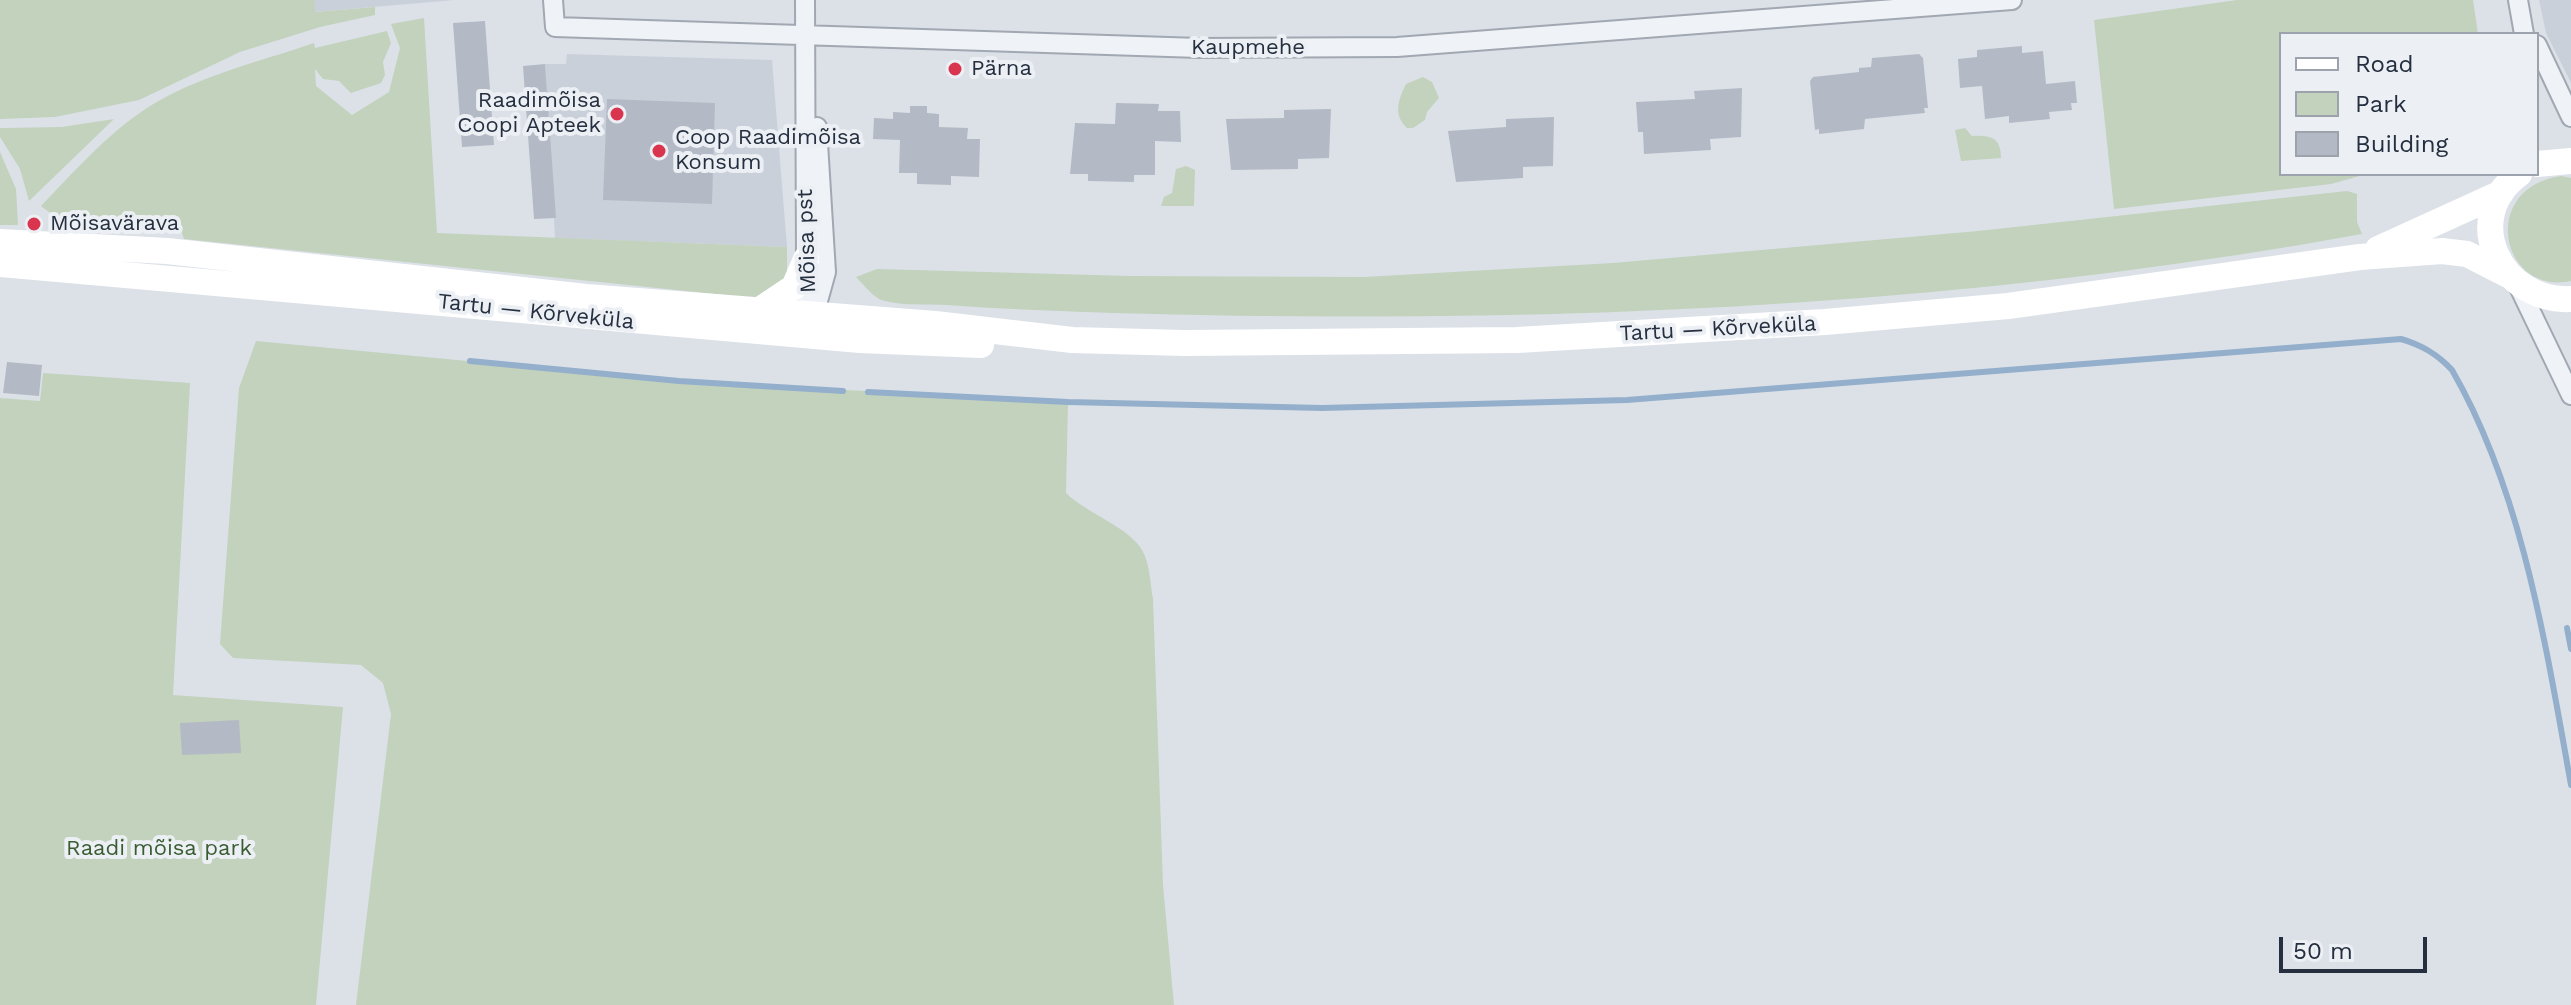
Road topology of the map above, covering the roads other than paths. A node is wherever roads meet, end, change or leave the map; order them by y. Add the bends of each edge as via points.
1 (553, 0) edge
2 (805, 0) edge
3 (2012, 0) edge
4 (1940, 3) edge
5 (2520, 6) edge
6 (2524, 32) edge
7 (2531, 32) edge
8 (806, 37) junction
9 (2539, 49) edge
10 (807, 69) junction
11 (2571, 117) edge
12 (2571, 161) edge
13 (2539, 164) edge
14 (2510, 183) edge
15 (0, 242) edge
16 (2360, 257) junction
17 (806, 259) junction
18 (0, 264) edge
19 (2513, 280) junction
20 (2571, 299) edge
21 (758, 311) junction
22 (812, 326) junction
23 (2571, 395) edge

1 - 8 street, Kaupmehe via 555,27
2 - 8 street, Mõisa pst
3 - 4 street, Kaupmehe
4 - 8 street, Kaupmehe via 1397,47 1199,48
5 - 6 street
5 - 7 street
8 - 10 street, Mõisa pst
9 - 11 street
10 - 17 street, Mõisa pst
10 - 22 street, Mõisa pst via 816,122 826,272
12 - 13 main road
14 - 16 main road, Tartu — Kõrveküla
14 - 19 main road via 2493,213 2491,235 2496,257
15 - 21 main road, Tartu — Kõrveküla via 244,258
16 - 19 main road, Tartu — Kõrveküla via 2467,254
16 - 22 main road, Tartu — Kõrveküla via 2008,306 1704,330 1414,343 1072,340 935,324
17 - 21 main road via 794,287
17 - 22 street, Mõisa pst
18 - 22 main road, Tartu — Kõrveküla
19 - 20 main road, Tartu — Kõrveküla via 2535,295
19 - 23 street
21 - 22 main road, Tartu — Kõrveküla

